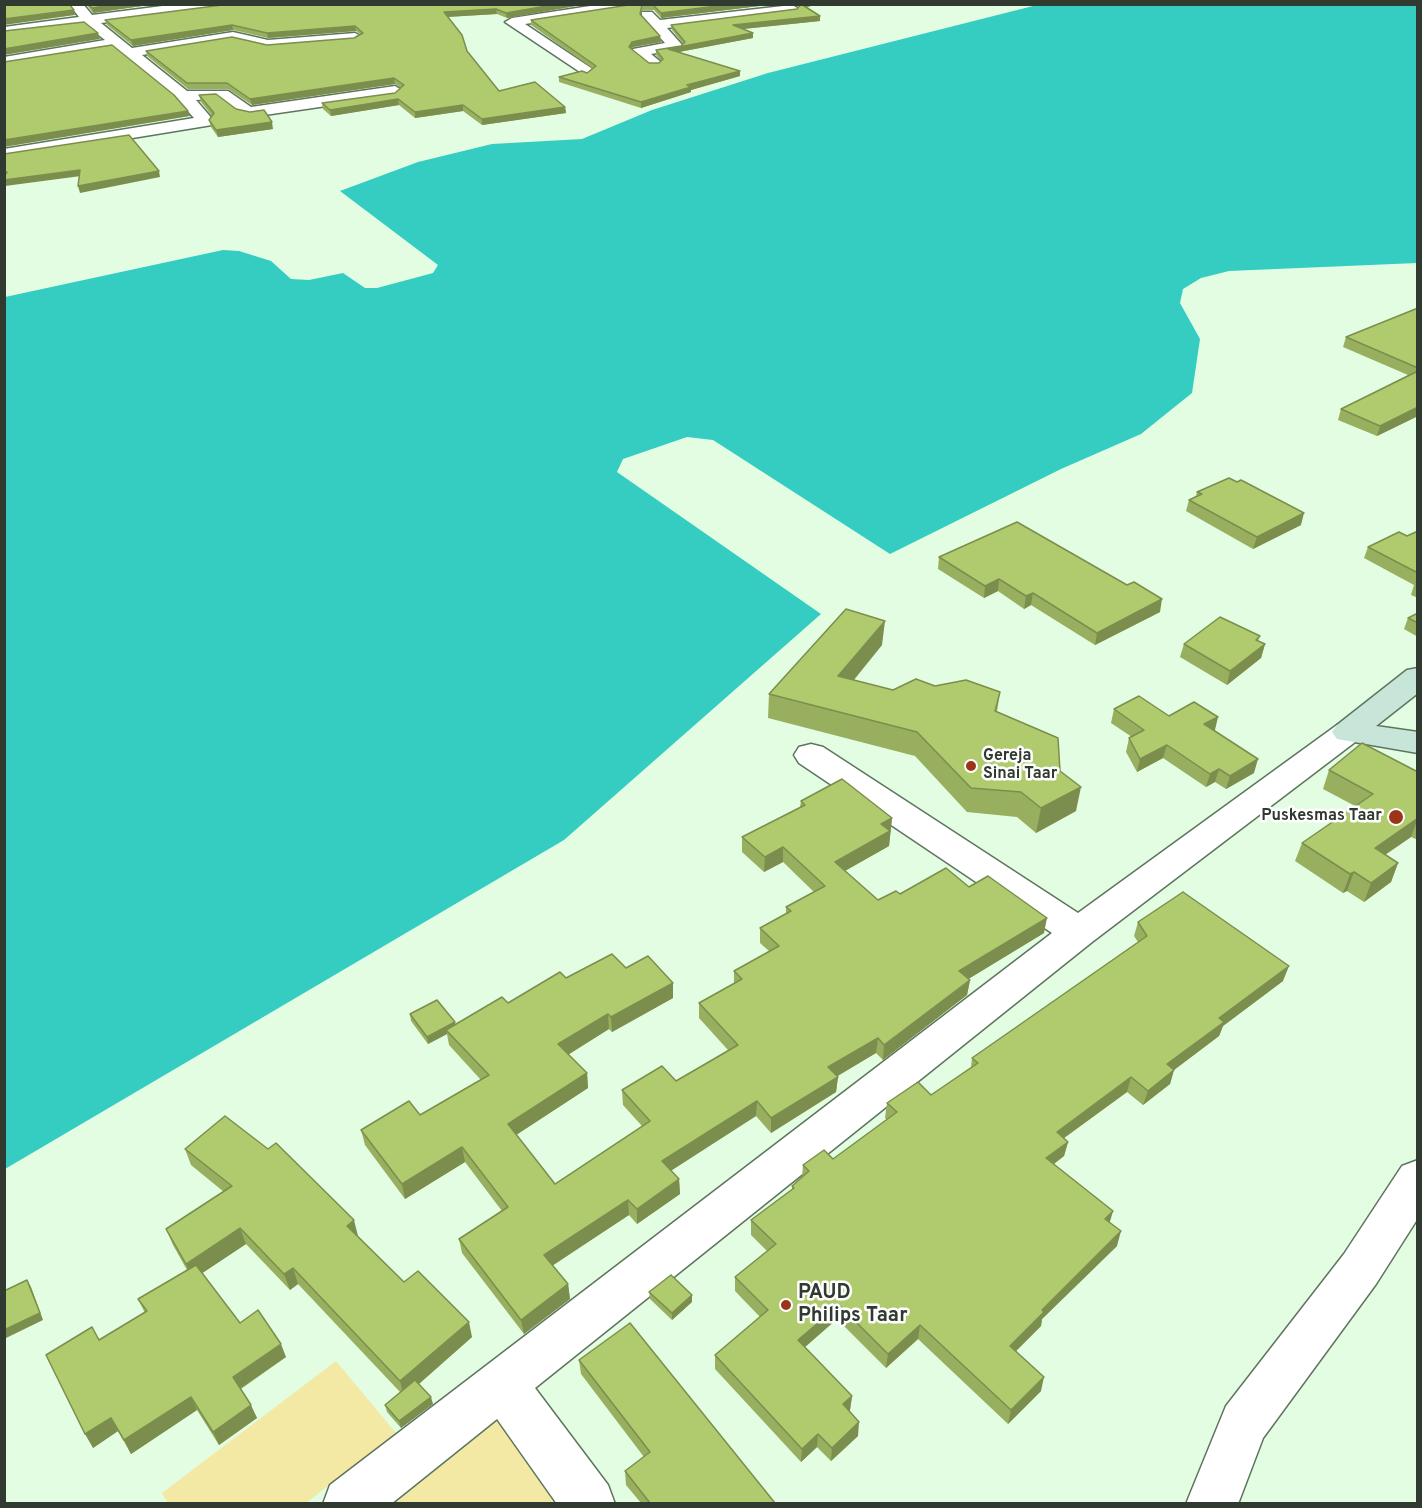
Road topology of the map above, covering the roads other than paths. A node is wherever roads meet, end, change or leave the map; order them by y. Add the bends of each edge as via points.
1 (75, 4) edge
2 (230, 4) edge
3 (636, 4) edge
4 (792, 9) edge
5 (89, 20) junction
6 (657, 26) junction
7 (4, 31) edge
8 (355, 37) edge
9 (121, 48) junction
10 (4, 62) edge
11 (654, 63) edge
12 (585, 71) edge
13 (395, 92) edge
14 (183, 96) junction
15 (4, 154) edge
16 (1418, 677) edge
17 (1418, 722) edge
18 (1359, 723) junction
19 (1418, 743) edge
20 (811, 755) dead end
21 (1079, 932) junction
22 (1418, 1179) edge
23 (503, 1385) junction
24 (348, 1503) edge
25 (589, 1503) edge
26 (1212, 1503) edge

1 - 5 street
2 - 5 street
3 - 6 street
3 - 12 street via 512,22
4 - 6 street
5 - 7 street
5 - 9 street
6 - 11 street via 676,46 638,52
8 - 9 street via 268,45 233,36
9 - 10 street
9 - 14 street
13 - 14 street via 250,112 222,94
14 - 15 street via 206,121
16 - 18 street
17 - 18 street
18 - 19 street
18 - 21 street
20 - 21 street
21 - 23 street
22 - 26 street via 1360,1269 1244,1423
23 - 24 street
23 - 25 street

